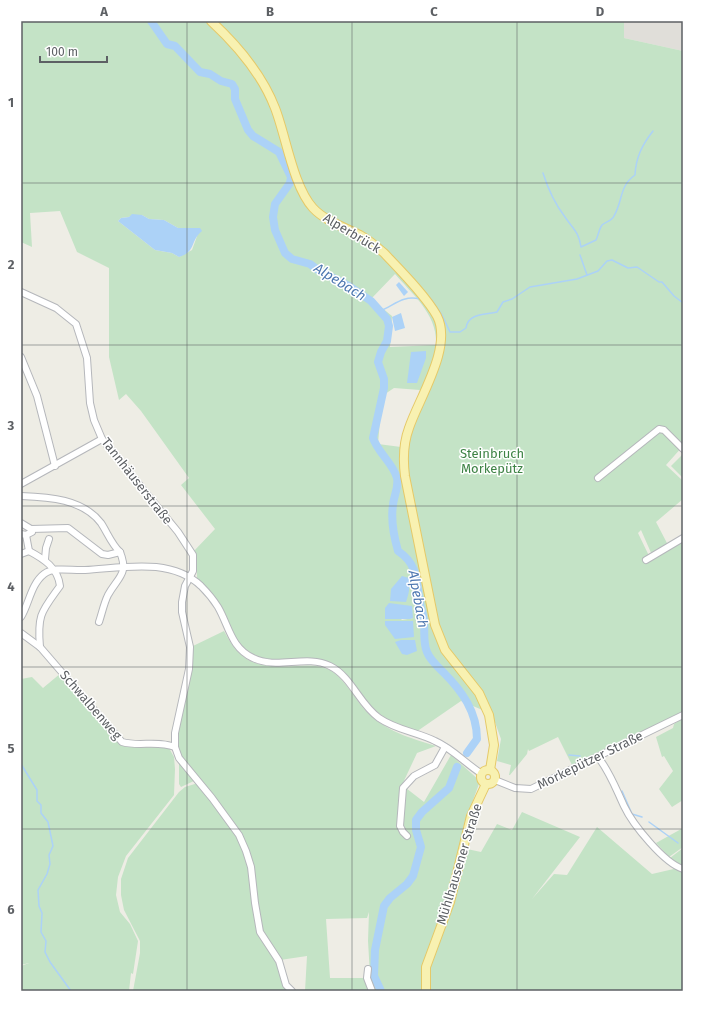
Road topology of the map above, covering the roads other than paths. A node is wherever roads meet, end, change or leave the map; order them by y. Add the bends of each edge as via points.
1 (211, 21) edge
2 (21, 292) edge
3 (21, 357) edge
4 (102, 439) junction
5 (683, 449) edge
6 (55, 466) junction
7 (598, 478) dead end
8 (21, 484) edge
9 (21, 496) edge
10 (21, 523) edge
11 (31, 529) junction
12 (23, 534) edge
13 (683, 538) edge
14 (49, 539) dead end
15 (29, 551) junction
16 (120, 552) junction
17 (21, 554) edge
18 (45, 559) junction
19 (646, 560) dead end
20 (124, 567) junction
21 (54, 570) junction
22 (190, 578) junction
23 (21, 617) edge
24 (99, 622) dead end
25 (21, 633) edge
26 (40, 647) junction
27 (683, 715) edge
28 (445, 746) junction
29 (175, 747) junction
30 (598, 757) junction
31 (490, 770) junction
32 (482, 774) junction
33 (495, 780) junction
34 (486, 784) junction
35 (408, 836) dead end
36 (683, 869) edge
37 (368, 969) dead end
38 (292, 991) edge
39 (372, 991) edge
40 (426, 991) edge

1 - 31 main road, Alperbrück via 247,58 270,97 290,158 312,207 323,216 374,244 384,253 436,316 442,331 428,383 409,428 403,458 435,625 445,650 479,693 489,715 494,745
2 - 4 street, Tannhäuserstraße via 56,308 76,324 87,358 91,409
3 - 6 street via 37,396
4 - 6 street
4 - 22 street, Tannhäuserstraße via 178,532 193,555 194,572
5 - 7 street via 664,430 659,429
6 - 8 street
9 - 16 street via 60,499 92,513
10 - 11 street
11 - 12 street via 32,532
11 - 16 street via 68,528 102,554
12 - 15 street
13 - 19 street
14 - 18 street
15 - 17 street
15 - 18 street
16 - 20 street
18 - 21 street
20 - 21 street via 83,571
20 - 22 street via 161,568
20 - 24 street via 124,573 105,601
21 - 23 street via 43,574 38,580
21 - 26 street via 60,586 46,603 40,616
22 - 28 street via 212,597 235,644 252,658 263,662 313,662 329,666 341,674 361,702 379,718 393,727 424,736
22 - 29 street, Tannhäuserstraße via 182,595 182,612 190,647 189,669 175,733
25 - 26 street, Schwalbenweg
26 - 29 street, Schwalbenweg via 122,742 161,743
27 - 30 street, Morkepützer Straße
28 - 32 street
28 - 35 street via 435,765 414,776 403,788 400,826
29 - 38 street via 180,758 239,835 251,867 260,932 279,960 286,985
30 - 33 street, Morkepützer Straße via 532,789 515,788
30 - 36 street via 605,765 630,817 667,860
31 - 32 main road
31 - 33 main road
32 - 34 main road via 482,780
33 - 34 main road
34 - 40 main road, Mühlhausener Straße via 471,816 450,902 426,967
37 - 39 street via 367,978

